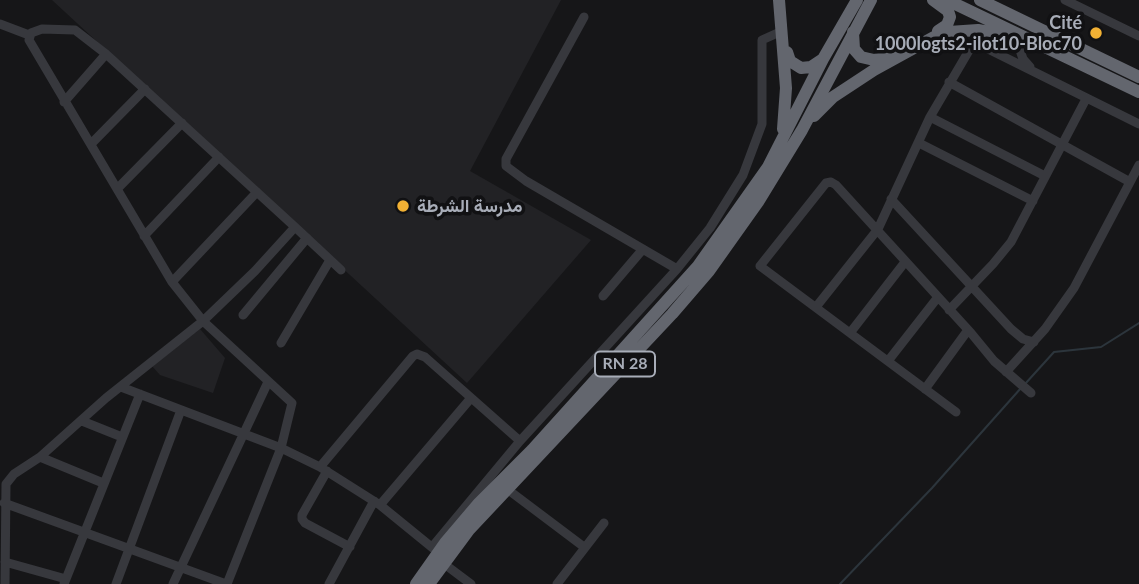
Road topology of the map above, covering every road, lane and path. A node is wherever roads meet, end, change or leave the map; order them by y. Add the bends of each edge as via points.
1 (780, 0) edge
2 (857, 0) edge
3 (871, 0) edge
4 (933, 0) edge
5 (947, 0) edge
6 (980, 0) edge
7 (999, 0) edge
8 (1067, 0) edge
9 (584, 17) dead end
10 (1017, 18) junction
11 (0, 24) edge
12 (853, 30) junction
13 (782, 31) junction
14 (29, 35) junction
15 (1139, 36) edge
16 (1032, 40) junction
17 (106, 54) junction
18 (823, 59) junction
19 (1033, 71) junction
20 (1139, 77) edge
21 (949, 82) junction
22 (145, 89) junction
23 (1139, 92) edge
24 (1086, 99) junction
25 (64, 102) junction
26 (930, 117) junction
27 (182, 123) junction
28 (1139, 124) edge
29 (802, 130) junction
30 (919, 143) junction
31 (91, 144) junction
32 (1062, 144) junction
33 (777, 150) junction
34 (219, 158) junction
35 (1139, 165) edge
36 (1045, 176) junction
37 (1130, 182) junction
38 (117, 189) junction
39 (257, 192) junction
40 (891, 199) junction
41 (1033, 201) junction
42 (295, 227) junction
43 (878, 229) junction
44 (144, 236) junction
45 (307, 238) junction
46 (643, 248) junction
47 (330, 260) junction
48 (905, 262) junction
49 (677, 269) junction
50 (341, 270) dead end
51 (172, 282) junction
52 (971, 287) junction
53 (603, 296) dead end
54 (937, 298) junction
55 (816, 307) junction
56 (949, 310) junction
57 (243, 315) dead end
58 (203, 321) junction
59 (968, 330) junction
60 (850, 333) junction
61 (1034, 342) junction
62 (281, 343) dead end
63 (888, 361) junction
64 (1006, 372) junction
65 (268, 382) junction
66 (121, 387) junction
67 (925, 389) junction
68 (1031, 393) dead end
69 (140, 394) junction
70 (471, 398) junction
71 (181, 410) junction
72 (956, 412) dead end
73 (82, 421) junction
74 (243, 433) junction
75 (122, 437) junction
76 (520, 441) junction
77 (281, 448) junction
78 (40, 457) junction
79 (323, 469) junction
80 (103, 483) junction
81 (507, 489) junction
82 (4, 503) junction
83 (377, 503) junction
84 (604, 523) dead end
85 (84, 532) junction
86 (350, 547) junction
87 (584, 547) junction
88 (130, 549) junction
89 (438, 554) junction
90 (5, 562) junction
91 (181, 568) junction
92 (65, 582) edge
93 (5, 584) edge
94 (116, 584) edge
95 (173, 584) edge
96 (226, 584) edge
97 (329, 584) edge
98 (416, 584) edge
99 (429, 584) edge
100 (471, 584) edge
101 (557, 584) edge

1 - 13 highway
1 - 18 highway via 790,61 797,68 807,68
2 - 18 highway
3 - 12 highway, RN 28
4 - 12 highway via 950,14 947,25 882,59 866,59 857,53
5 - 16 highway
6 - 10 highway
7 - 10 highway
8 - 15 street
9 - 46 street via 506,166
10 - 20 highway
11 - 14 street
12 - 29 highway, RN 28
13 - 33 highway via 786,110
13 - 49 street via 762,40 762,124 743,175
14 - 17 street via 43,29 75,30
14 - 25 street
16 - 19 street via 1020,50
16 - 23 highway
16 - 29 highway via 978,30 934,37 847,87
17 - 22 street
17 - 25 street
18 - 33 highway
19 - 21 street via 974,42
19 - 24 street
21 - 26 street
21 - 32 street
22 - 27 street
22 - 31 street
24 - 28 street
24 - 32 street
25 - 31 street
26 - 30 street
26 - 36 street
27 - 34 street
27 - 38 street
29 - 81 highway, RN 28 via 709,271
30 - 40 street
30 - 41 street
31 - 38 street
32 - 36 street
32 - 37 street
33 - 89 highway, RN 28 via 698,267 479,503
34 - 39 street
34 - 44 street
35 - 37 street
36 - 41 street
37 - 61 street via 1074,288
38 - 44 street
39 - 42 street
39 - 51 street
40 - 43 street
40 - 52 street
41 - 52 street via 1007,248
42 - 45 street
42 - 58 street
43 - 48 street
43 - 55 street
43 - 55 street via 831,182 826,183 760,266
44 - 51 street
45 - 47 street
45 - 57 street
46 - 49 street
46 - 53 street
47 - 50 street
47 - 62 street
48 - 54 street
48 - 60 street
49 - 76 street
51 - 58 street
52 - 56 street
52 - 61 street via 1011,329
54 - 56 street
54 - 63 street
55 - 60 street
56 - 59 street
58 - 65 street
58 - 66 street
59 - 64 street
59 - 67 street
60 - 63 street
61 - 64 street
63 - 67 street
64 - 68 street
65 - 74 street
65 - 77 street via 292,403
66 - 69 street
66 - 73 street
67 - 72 street
69 - 71 street
69 - 75 street
70 - 76 street
70 - 79 street via 417,354
70 - 83 street
71 - 74 street
71 - 88 street
73 - 75 street
73 - 78 street
74 - 77 street
74 - 91 street
75 - 80 street
76 - 89 street
77 - 79 street
77 - 96 street
78 - 80 street
78 - 82 street via 13,474 6,484
79 - 83 street
79 - 86 street via 302,519
80 - 85 street
81 - 87 street
81 - 89 highway, RN 28
82 - 85 street
82 - 90 street
83 - 86 street
83 - 89 street
84 - 87 street
85 - 88 street
85 - 92 street
86 - 97 street
87 - 101 street
88 - 91 street
88 - 94 street
89 - 98 highway, RN 28
89 - 99 highway, RN 28
89 - 100 street
90 - 92 street
90 - 93 street
91 - 95 street
91 - 96 street

